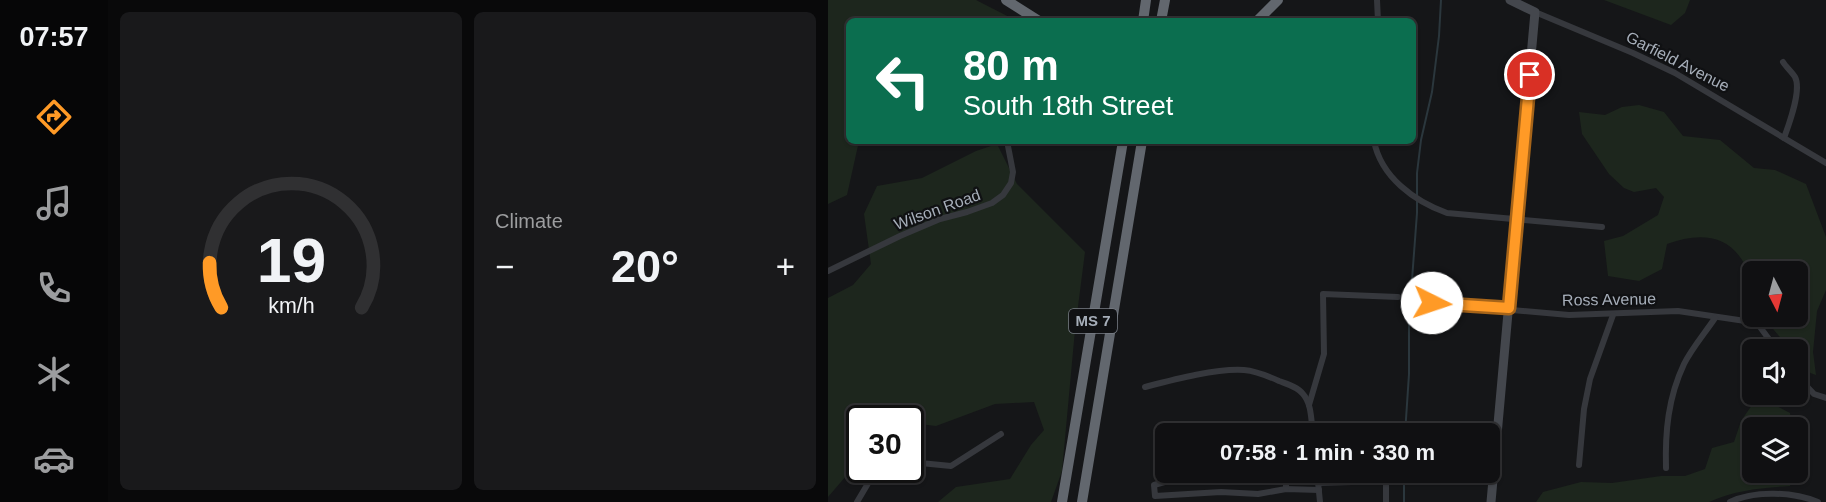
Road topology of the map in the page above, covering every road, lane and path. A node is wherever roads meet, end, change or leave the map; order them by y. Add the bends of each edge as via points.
1 (1006, 0) edge
2 (1147, 0) edge
3 (1165, 0) edge
4 (1278, 0) edge
5 (1377, 0) edge
6 (1510, 0) edge
7 (1535, 12) junction
8 (1035, 18) edge
9 (1144, 18) edge
10 (1149, 18) edge
11 (1162, 18) edge
12 (1260, 18) edge
13 (1378, 18) edge
14 (1783, 62) dead end
15 (1784, 138) junction
16 (1008, 144) edge
17 (1122, 144) edge
18 (1141, 144) edge
19 (1147, 144) edge
20 (1375, 144) edge
21 (1826, 163) edge
22 (1134, 186) junction
23 (1517, 219) junction
24 (1602, 228) dead end
25 (828, 271) edge
26 (1398, 297) dead end
27 (1432, 303) dead end
28 (1509, 308) junction
29 (1613, 315) junction
30 (1714, 318) junction
31 (1769, 339) edge
32 (1145, 387) dead end
33 (1808, 388) edge
34 (1826, 398) edge
35 (1309, 405) junction
36 (1312, 423) edge
37 (1001, 434) dead end
38 (924, 463) edge
39 (1579, 465) dead end
40 (1666, 468) dead end
41 (868, 483) edge
42 (1161, 483) edge
43 (1286, 483) edge
44 (1318, 483) edge
45 (1318, 487) junction
46 (1286, 489) junction
47 (857, 502) edge
48 (1062, 502) edge
49 (1082, 502) edge
50 (1320, 502) edge
51 (1386, 502) edge
52 (1491, 502) edge
53 (1730, 502) edge
54 (1818, 502) edge

1 - 8 highway
2 - 9 highway
2 - 10 highway
3 - 11 highway
4 - 12 highway
5 - 13 street
6 - 7 street, Garfield Avenue
7 - 15 street, Garfield Avenue via 1675,73
7 - 23 street
14 - 15 street via 1796,82 1794,106
15 - 21 street, Garfield Avenue
16 - 25 street, Wilson Road via 1011,183 992,203 940,219
17 - 48 highway, MS 7
18 - 22 highway, MS 7
19 - 22 highway
20 - 23 street via 1383,166 1400,186 1438,210
22 - 49 highway, MS 7
23 - 24 street
23 - 28 street
26 - 35 street via 1323,294 1324,354
27 - 28 street, Ross Avenue
28 - 29 street, Ross Avenue
28 - 52 street
29 - 30 street, Ross Avenue via 1678,311
29 - 39 street via 1590,380
30 - 31 street, Ross Avenue via 1752,322
30 - 40 street via 1676,384 1668,412
32 - 35 street via 1245,370 1299,389
33 - 34 street
35 - 36 street
37 - 38 street via 951,466
41 - 47 street
42 - 46 street via 1154,485 1155,496 1258,494
43 - 46 street
44 - 45 street
45 - 46 street
45 - 50 street
45 - 51 street via 1386,481
53 - 54 street via 1748,496 1789,495

